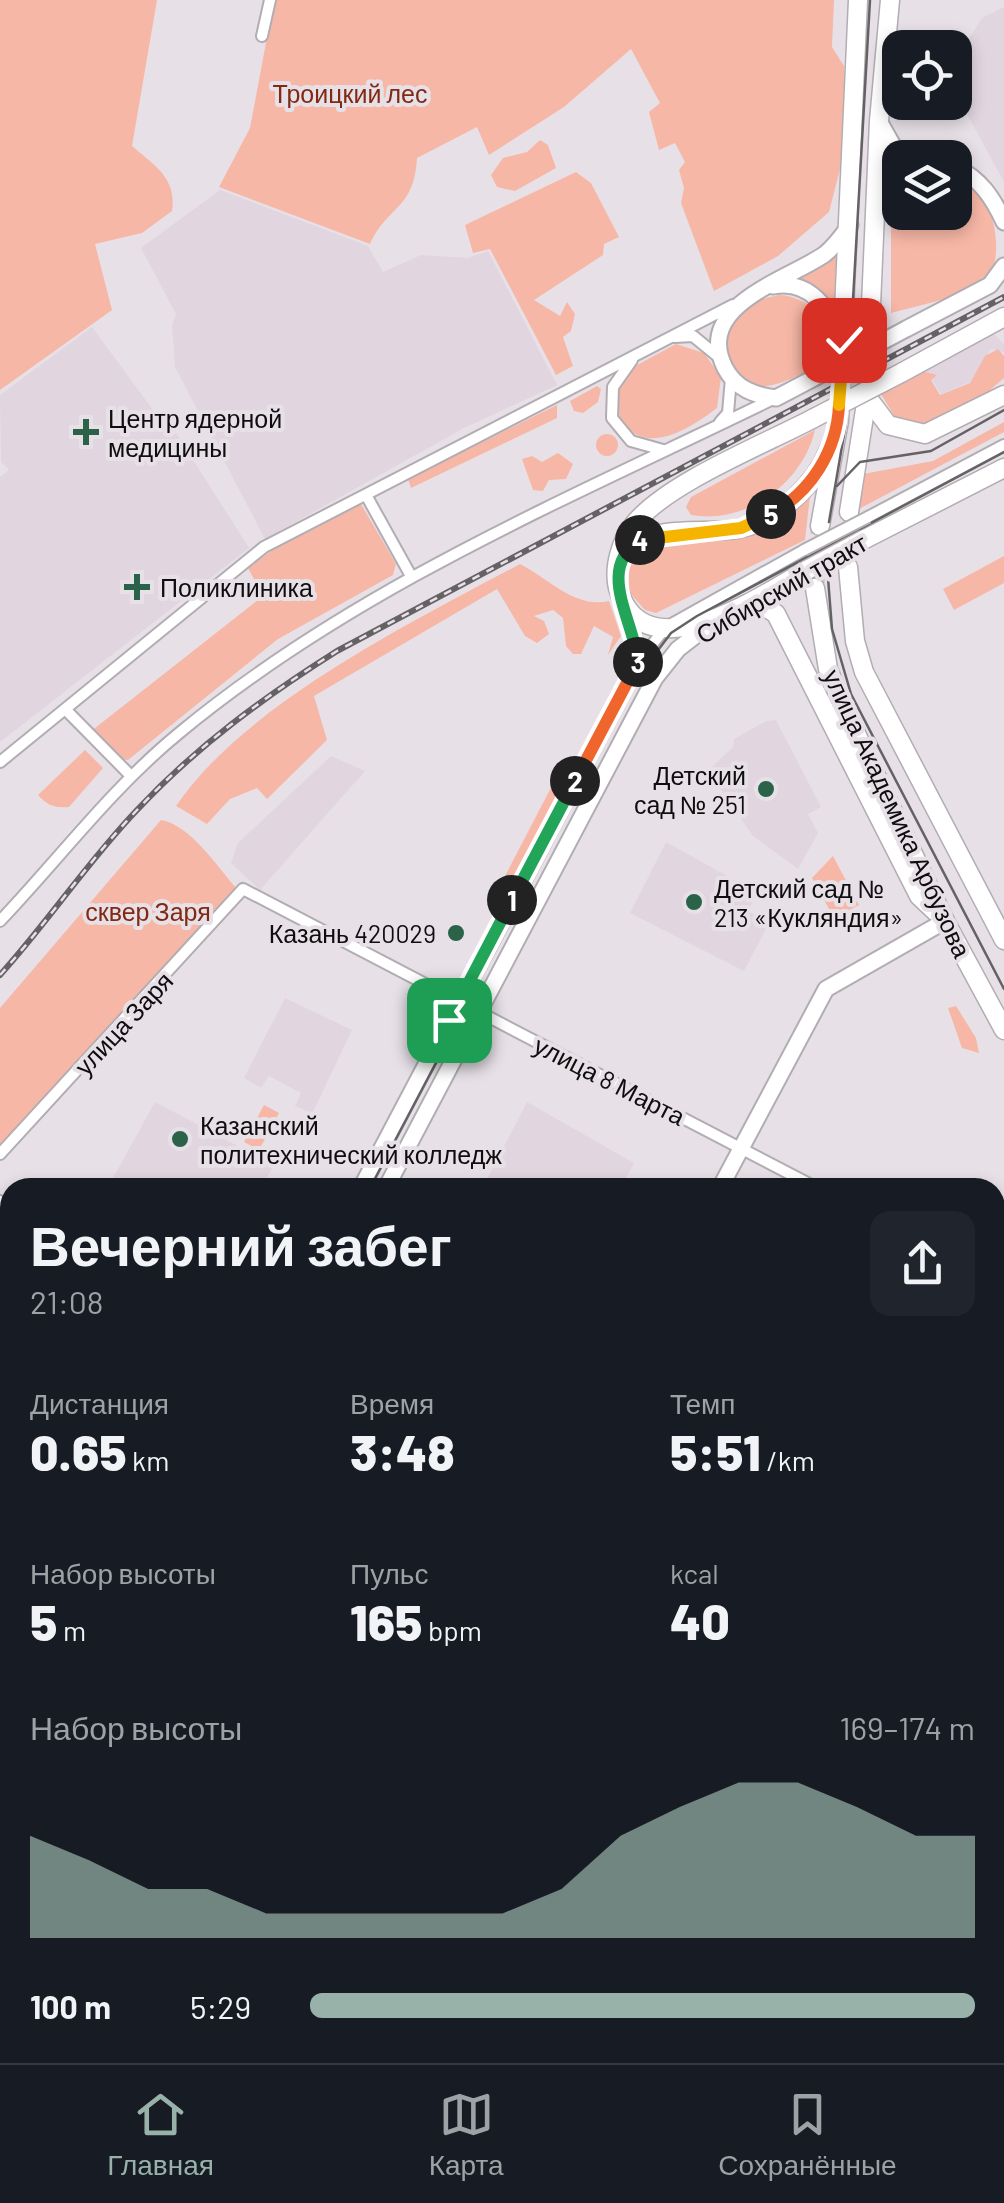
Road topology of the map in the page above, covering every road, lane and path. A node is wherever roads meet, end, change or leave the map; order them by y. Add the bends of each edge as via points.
1 (270, 0) edge
2 (858, 0) edge
3 (890, 0) edge
4 (262, 36) dead end
5 (879, 121) junction
6 (890, 140) edge
7 (972, 176) edge
8 (882, 199) edge
9 (1004, 222) edge
10 (850, 225) junction
11 (874, 226) junction
12 (1004, 266) edge
13 (764, 289) junction
14 (739, 302) junction
15 (1004, 316) edge
16 (672, 337) junction
17 (844, 340) junction
18 (636, 355) junction
19 (721, 358) junction
20 (731, 378) junction
21 (1004, 394) edge
22 (867, 397) junction
23 (776, 398) junction
24 (838, 421) junction
25 (716, 427) junction
26 (1004, 445) edge
27 (664, 450) junction
28 (1004, 468) edge
29 (366, 495) junction
30 (859, 514) junction
31 (820, 526) tunnel mouth
32 (618, 563) junction
33 (848, 567) dead end
34 (411, 576) junction
35 (814, 588) tunnel mouth
36 (744, 605) junction
37 (626, 606) junction
38 (714, 622) junction
39 (666, 626) junction
40 (639, 661) junction
41 (66, 710) junction
42 (0, 762) edge
43 (130, 775) junction
44 (242, 889) joint
45 (0, 921) edge
46 (945, 921) junction
47 (1004, 940) edge
48 (458, 1002) junction
49 (479, 1012) junction
50 (1004, 1030) edge
51 (741, 1148) junction
52 (0, 1154) edge
53 (366, 1178) edge
54 (391, 1178) edge
55 (725, 1178) edge
56 (798, 1178) edge

1 - 4 street
2 - 10 main road
3 - 5 main road
5 - 6 main road
5 - 11 main road
7 - 9 main road
8 - 11 main road
10 - 13 main road via 824,254
10 - 17 main road
11 - 22 main road
12 - 23 main road, bridge via 990,285
13 - 14 main road
13 - 17 main road via 790,284 816,296
14 - 16 street
14 - 19 main road via 722,328
15 - 32 main road, bridge via 649,509 626,536
16 - 18 street
16 - 19 street via 693,336
17 - 24 main road
18 - 27 street via 613,387 612,418 631,440
18 - 29 street
19 - 20 main road
20 - 23 main road via 748,392
20 - 25 street via 728,413
21 - 22 main road via 924,434 888,425
22 - 30 main road
23 - 25 street
24 - 31 main road
24 - 32 main road via 823,464 782,508 741,528 647,536
25 - 27 street
26 - 30 street, Сибирский тракт
27 - 34 street
28 - 36 main road, Сибирский тракт, bridge
29 - 34 street
29 - 41 street via 264,548
30 - 39 street, Сибирский тракт, bridge
32 - 37 main road
33 - 47 main road, улица Академика Арбузова via 856,641 870,687
34 - 43 street via 265,665
35 - 46 main road, улица Академика Арбузова via 835,686
36 - 38 main road, Сибирский тракт
36 - 46 main road via 776,614 919,896
37 - 39 main road
37 - 40 main road
38 - 39 main road
38 - 49 main road, Сибирский тракт via 678,649 655,678
39 - 40 street, Сибирский тракт
40 - 48 main road, Сибирский тракт
41 - 42 street
41 - 43 street
43 - 45 street
44 - 48 street, улица 8 Марта
44 - 52 street, улица Заря
46 - 50 main road, улица Академика Арбузова
46 - 51 main road via 826,989
48 - 49 street, улица 8 Марта
48 - 53 main road, Сибирский тракт
49 - 51 street, улица 8 Марта
49 - 54 main road, Сибирский тракт
51 - 55 main road
51 - 56 street, улица 8 Марта

